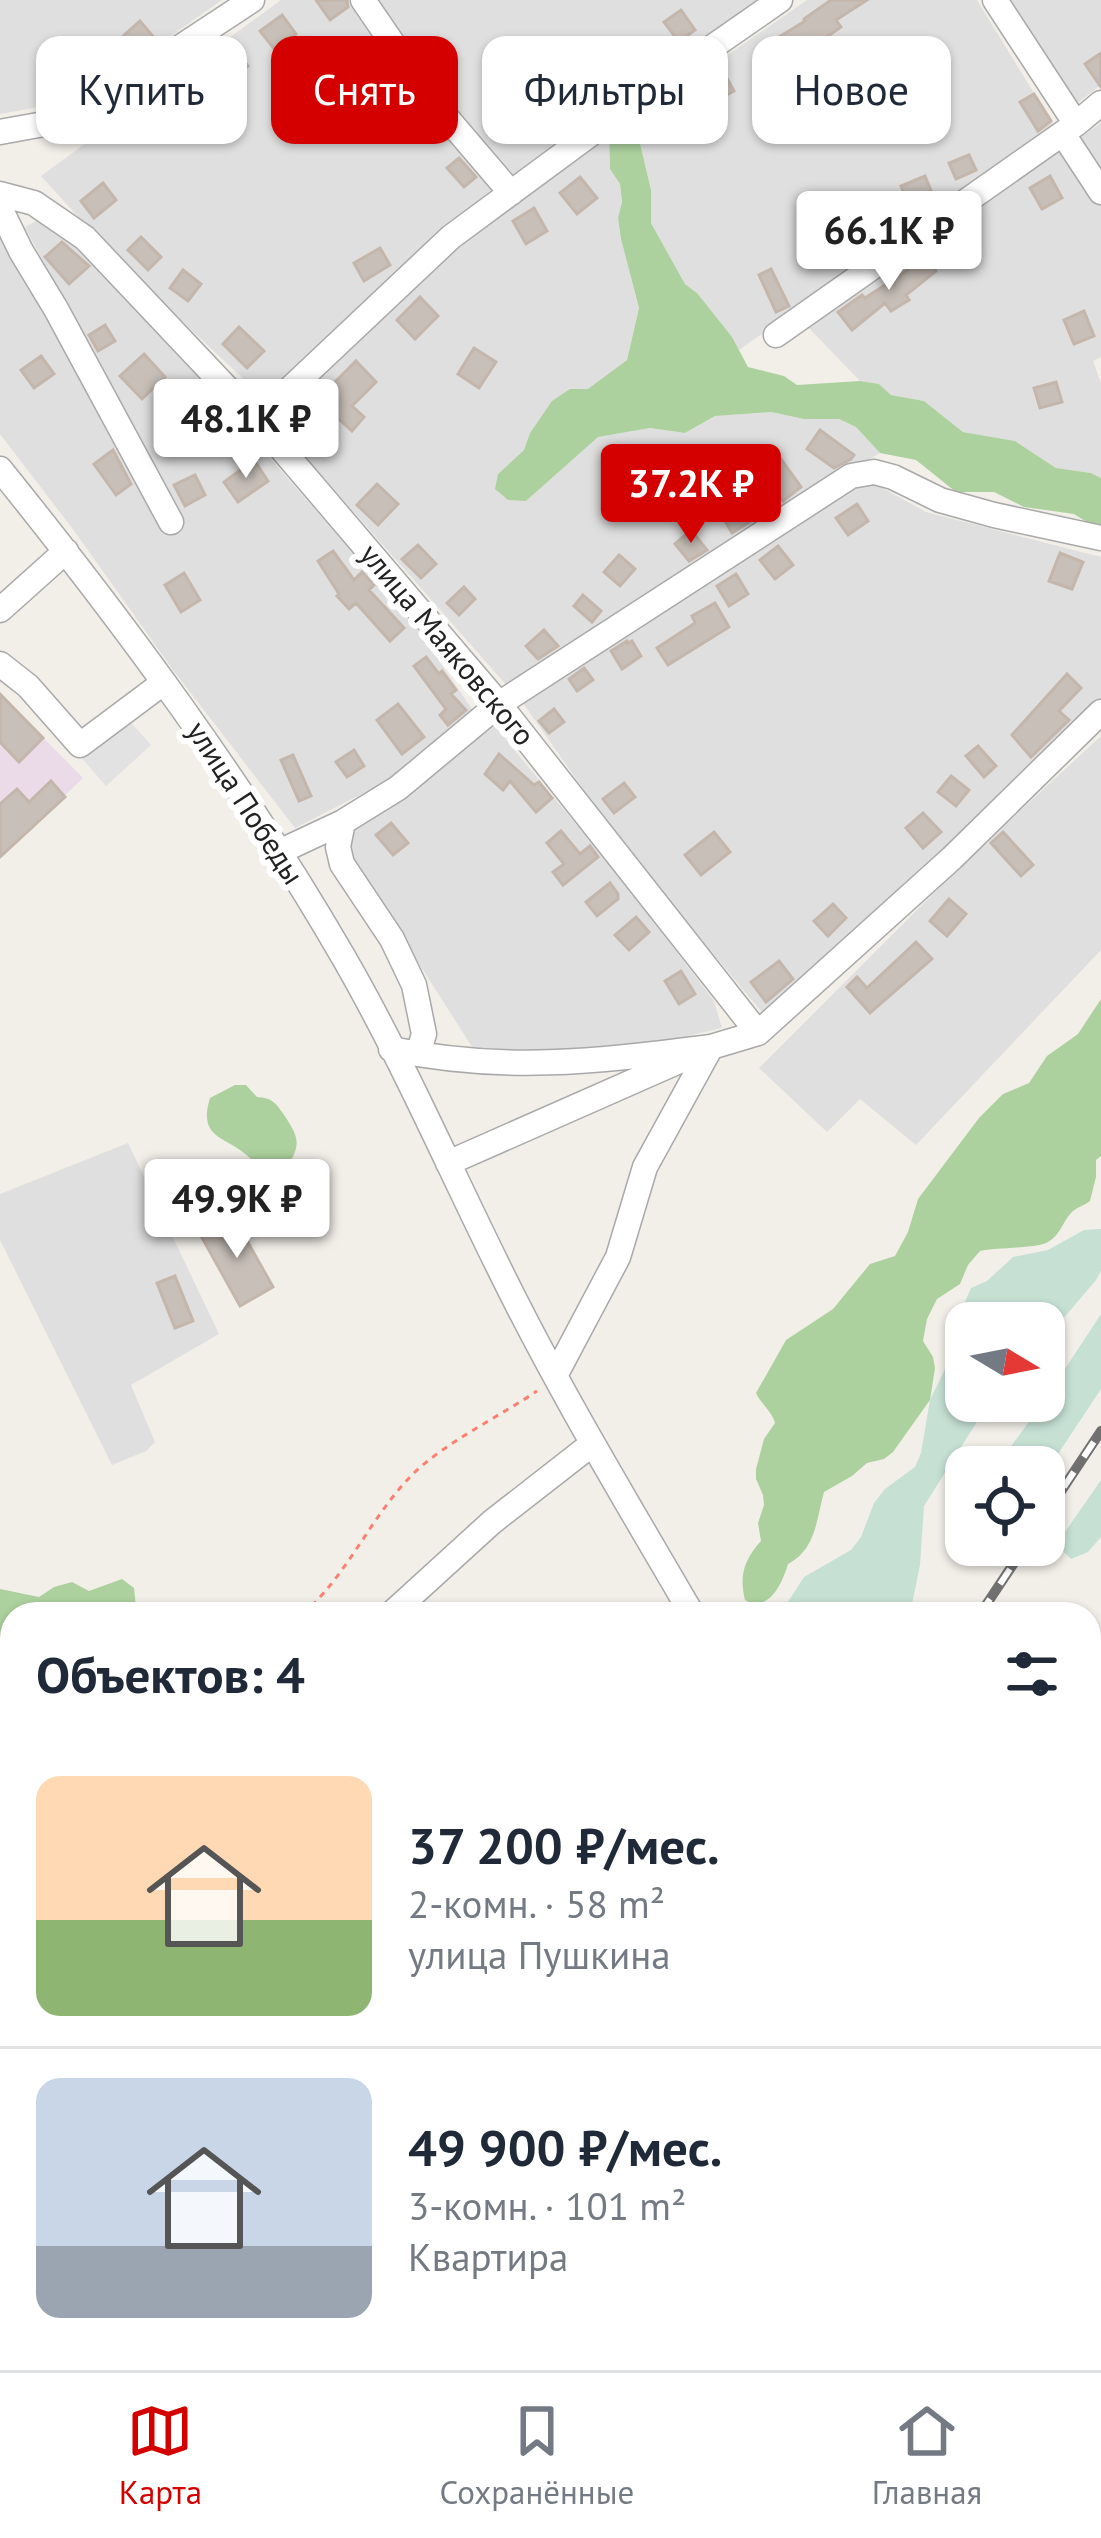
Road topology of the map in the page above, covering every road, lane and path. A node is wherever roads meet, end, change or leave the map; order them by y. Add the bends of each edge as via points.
1 (252, 0) edge
2 (363, 0) edge
3 (780, 0) edge
4 (994, 0) edge
5 (1101, 103) edge
6 (1069, 129) junction
7 (0, 132) edge
8 (1101, 192) edge
9 (511, 193) junction
10 (0, 194) edge
11 (0, 208) edge
12 (776, 334) dead end
13 (257, 420) junction
14 (0, 469) edge
15 (172, 522) dead end
16 (1101, 538) edge
17 (66, 551) junction
18 (0, 610) edge
19 (0, 664) edge
20 (164, 682) junction
21 (499, 704) junction
22 (1101, 712) edge
23 (343, 822) junction
24 (278, 852) junction
25 (758, 1033) junction
26 (712, 1047) junction
27 (402, 1051) junction
28 (448, 1163) junction
29 (556, 1374) junction
30 (592, 1444) junction
31 (316, 1602) edge
32 (404, 1602) edge
33 (685, 1602) edge

1 - 7 street via 82,112
2 - 9 street via 430,98
3 - 9 street
4 - 6 street
5 - 6 street
6 - 8 street
6 - 12 street
9 - 13 street via 451,237
10 - 13 street, улица Маяковского via 34,203 85,238
11 - 15 street
13 - 21 street, улица Маяковского
14 - 17 street, улица Победы
16 - 21 street via 940,500 874,472 851,476
17 - 18 street
17 - 20 street, улица Победы
19 - 20 street via 80,745
20 - 24 street, улица Победы
21 - 23 street via 398,788
21 - 25 street, улица Маяковского
22 - 25 street
23 - 24 street
23 - 27 street via 342,864 415,985 424,1034 420,1047
24 - 27 street, улица Победы
25 - 26 street
26 - 27 street via 519,1065
26 - 28 street
26 - 29 street via 645,1167 618,1257
27 - 28 street, улица Победы
28 - 29 street, улица Победы
29 - 30 street, улица Победы
29 - 31 path via 415,1471
30 - 32 street
30 - 33 street, улица Победы

